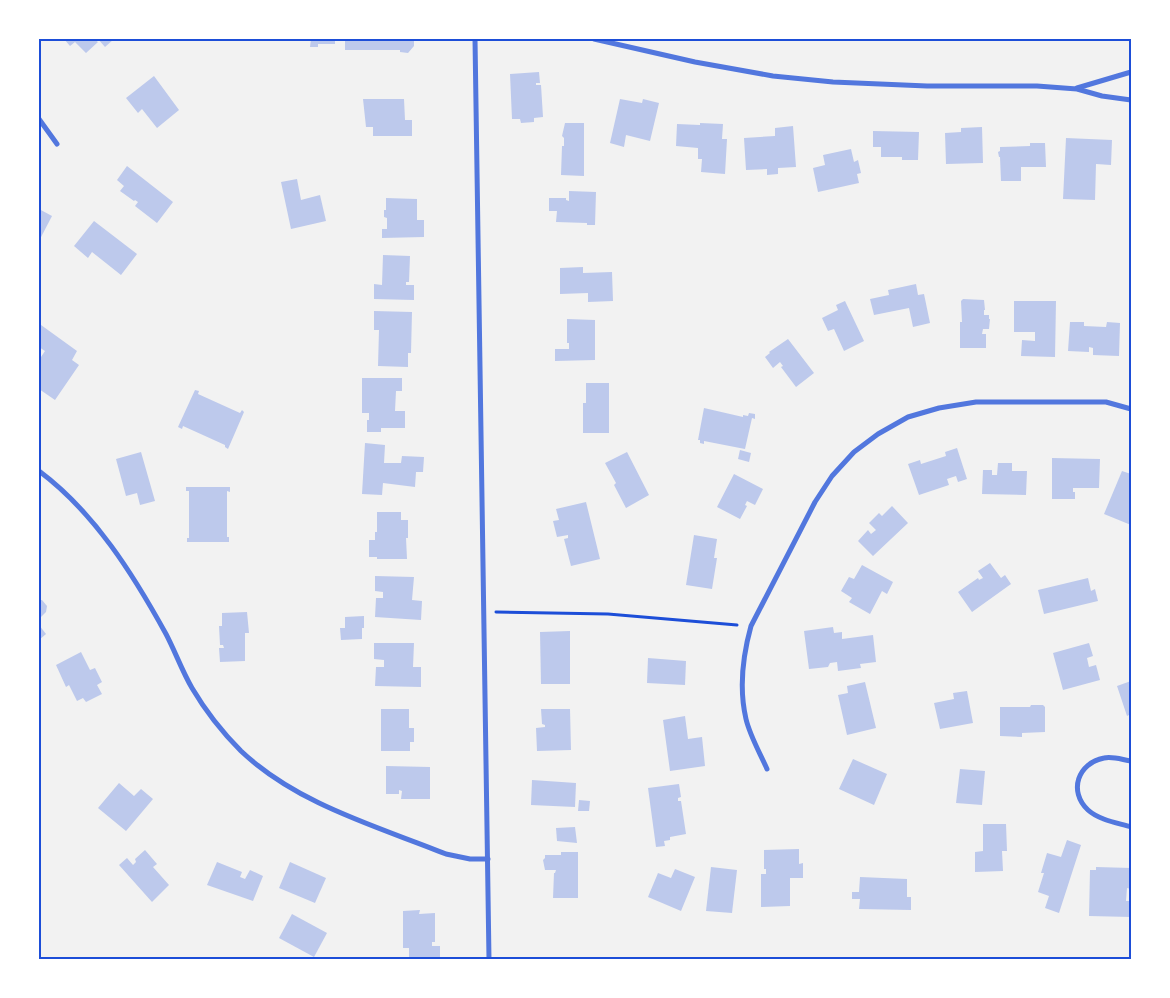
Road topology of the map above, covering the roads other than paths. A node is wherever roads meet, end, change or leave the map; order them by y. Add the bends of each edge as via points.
1 (475, 39) edge
2 (594, 39) edge
3 (1131, 72) edge
4 (1077, 88) junction
5 (1131, 100) edge
6 (39, 119) edge
7 (57, 144) dead end
8 (1131, 409) edge
9 (39, 470) edge
10 (1131, 761) edge
11 (767, 769) dead end
12 (1131, 827) edge
13 (488, 860) junction
14 (489, 959) edge

1 - 13 street
2 - 4 street via 695,62 807,80
3 - 4 street
4 - 5 street
6 - 7 street
8 - 11 street via 1106,402 976,402 908,417 854,452 815,502 751,626 743,668 746,719
9 - 13 street via 78,505 137,582 192,688 242,751 303,796 446,854
10 - 12 street via 1107,757 1088,764 1078,779 1077,791 1081,801 1097,816
13 - 14 street

